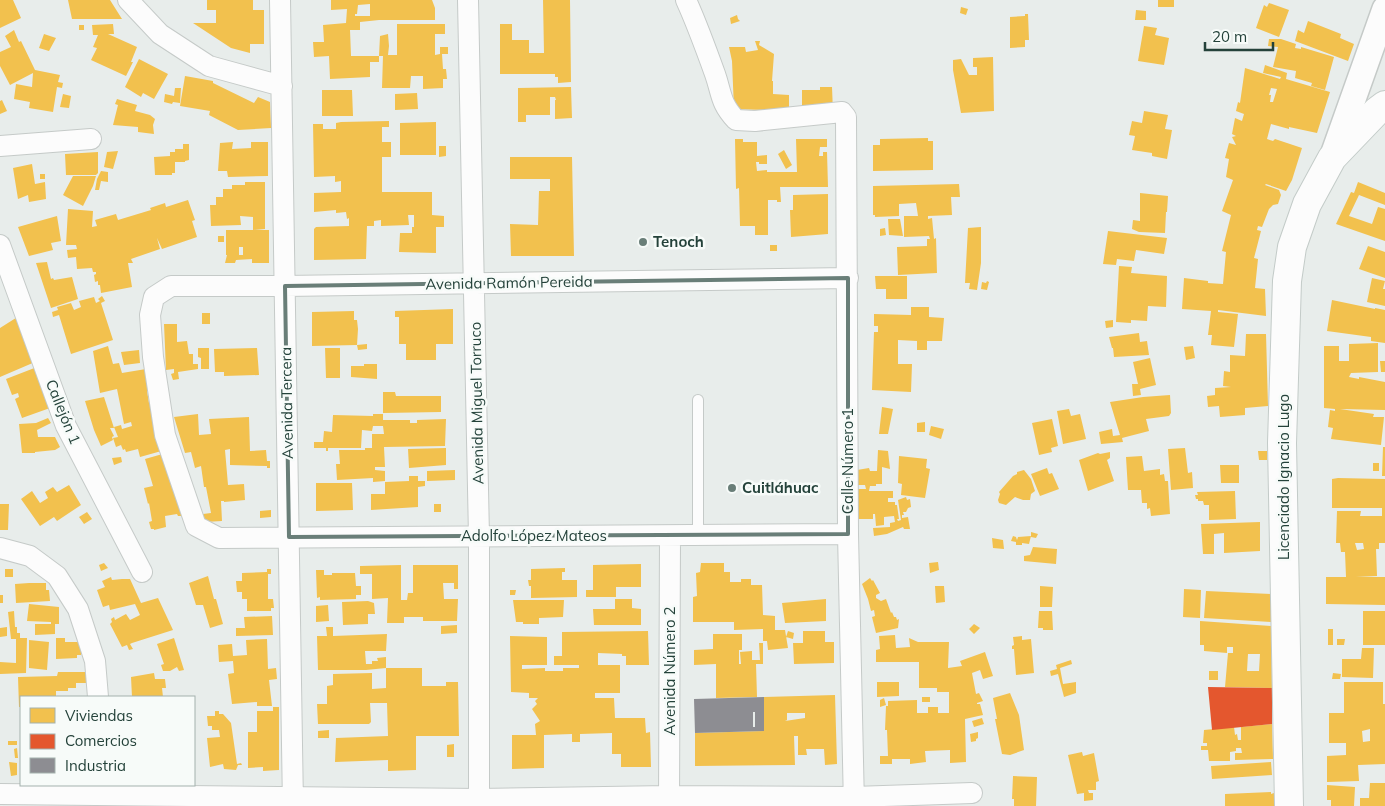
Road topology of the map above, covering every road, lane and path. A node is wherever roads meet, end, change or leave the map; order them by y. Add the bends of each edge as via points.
1 (128, 0) edge
2 (280, 0) edge
3 (468, 0) edge
4 (686, 0) edge
5 (1385, 9) edge
6 (282, 86) junction
7 (1385, 105) edge
8 (91, 139) dead end
9 (0, 146) edge
10 (1332, 158) junction
11 (0, 245) edge
12 (848, 278) junction
13 (474, 284) junction
14 (285, 286) junction
15 (698, 400) dead end
16 (848, 534) junction
17 (698, 535) junction
18 (670, 536) junction
19 (289, 537) junction
20 (479, 537) junction
21 (219, 538) joint
22 (0, 548) edge
23 (142, 572) dead end
24 (98, 696) edge
25 (972, 793) dead end
26 (0, 794) edge
27 (105, 795) edge
28 (669, 801) edge
29 (293, 802) edge
30 (479, 802) edge
31 (854, 802) edge
32 (1289, 806) edge

1 - 6 street via 160,34 209,66
2 - 6 street, Avenida Tercera
3 - 13 street, Avenida Miguel Torruco
4 - 12 street, Calle Número 1 via 716,77 722,102 736,120 842,112 846,117
5 - 10 street
6 - 14 street, Avenida Tercera
7 - 10 main road, Licenciado Ignacio Lugo
8 - 9 street
10 - 32 main road, Licenciado Ignacio Lugo via 1307,204 1292,247 1286,281 1282,443
11 - 23 street, Callejón 1 via 66,426
12 - 13 street, Avenida Ramón Pereida
12 - 16 street, Calle Número 1
13 - 14 street, Avenida Ramón Pereida
13 - 20 street, Avenida Miguel Torruco
14 - 19 street, Avenida Tercera
14 - 21 street, Avenida Ramón Pereida via 171,286 154,297 150,315 153,357 165,436 196,526
15 - 17 lane
16 - 17 street, Adolfo López Mateos
16 - 31 street, Calle Número 1
17 - 18 street, Adolfo López Mateos
18 - 20 street, Adolfo López Mateos
18 - 28 street, Avenida Número 2
19 - 20 street, Adolfo López Mateos
19 - 21 street, Adolfo López Mateos
19 - 29 street, Avenida Tercera
20 - 30 street, Avenida Miguel Torruco
22 - 24 street via 30,556 57,576 78,609 95,660
25 - 31 street
26 - 27 street
27 - 29 street
28 - 30 street
28 - 31 street
29 - 30 street

